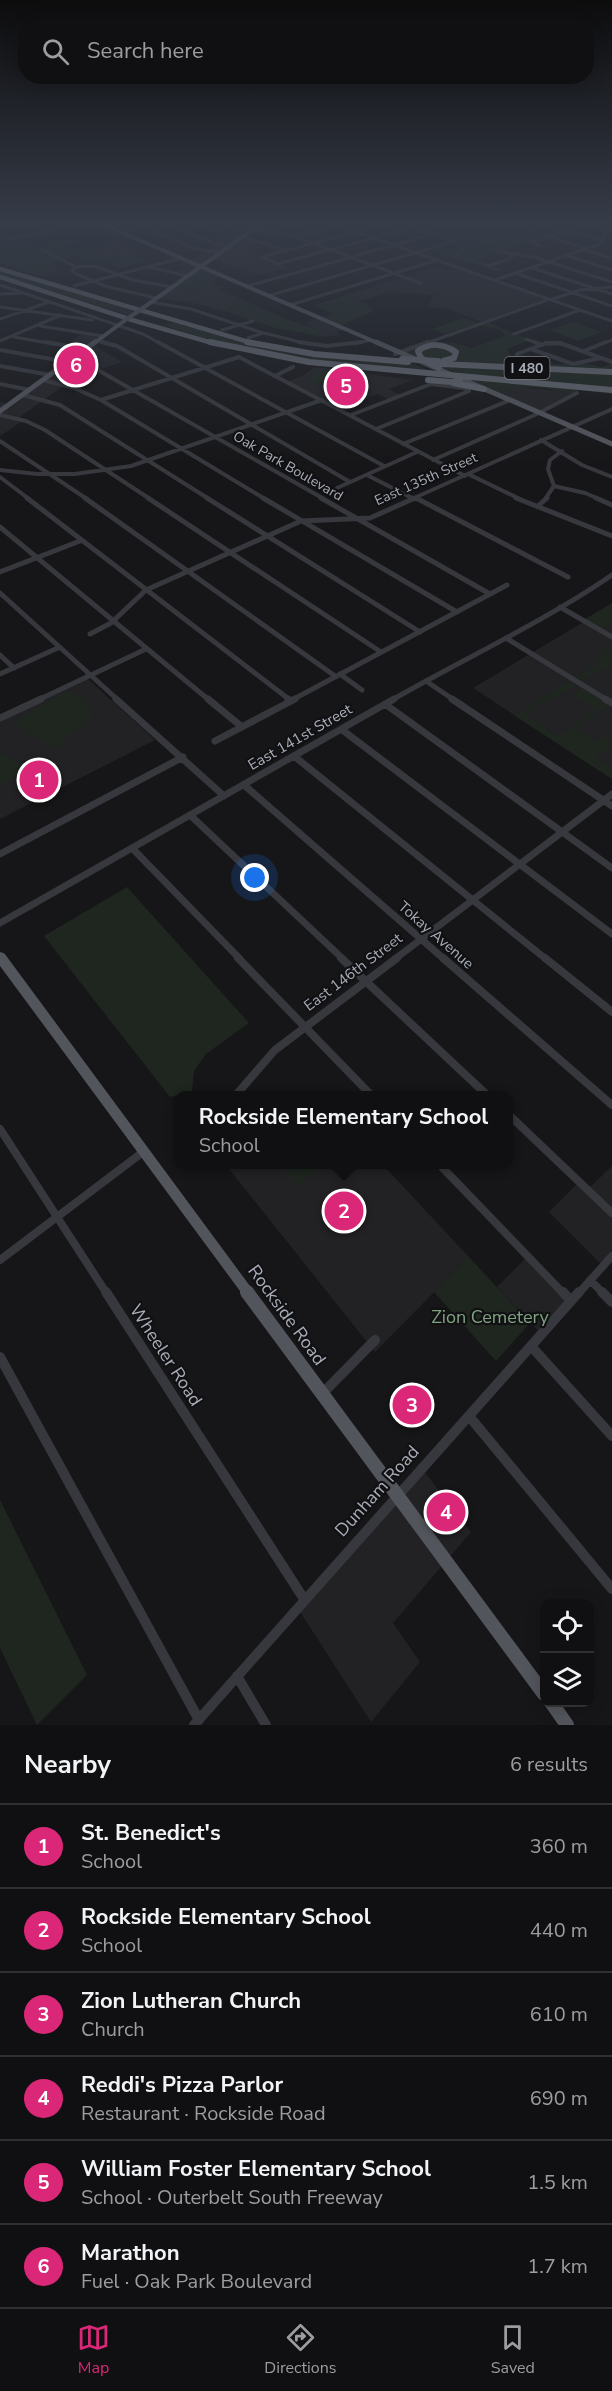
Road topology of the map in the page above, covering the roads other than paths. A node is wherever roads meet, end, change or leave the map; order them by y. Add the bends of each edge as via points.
1 (44, 304) edge
2 (53, 304) edge
3 (85, 304) edge
4 (114, 304) edge
5 (149, 304) edge
6 (160, 304) edge
7 (286, 304) edge
8 (295, 304) edge
9 (539, 304) edge
10 (563, 304) edge
11 (290, 305) junction
12 (0, 308) edge
13 (25, 309) junction
14 (580, 310) junction
15 (61, 315) junction
16 (0, 319) edge
17 (253, 321) dead end
18 (612, 321) edge
19 (103, 324) dead end
20 (239, 325) junction
21 (40, 326) junction
22 (118, 326) junction
23 (222, 330) dead end
24 (263, 333) junction
25 (514, 334) dead end
26 (103, 336) junction
27 (14, 337) junction
28 (248, 338) dead end
29 (526, 339) dead end
30 (292, 340) junction
31 (370, 340) junction
32 (612, 340) edge
33 (0, 341) edge
34 (97, 341) junction
35 (277, 345) dead end
36 (354, 345) junction
37 (542, 345) junction
38 (344, 348) dead end
39 (86, 349) junction
40 (531, 349) junction
41 (0, 350) edge
42 (584, 351) junction
43 (517, 354) dead end
44 (402, 356) junction
45 (75, 357) junction
46 (601, 358) junction
47 (68, 362) junction
48 (612, 362) edge
49 (0, 366) edge
50 (293, 367) dead end
51 (206, 368) junction
52 (437, 372) junction
53 (612, 372) edge
54 (50, 375) junction
55 (275, 376) junction
56 (459, 377) junction
57 (172, 378) junction
58 (43, 381) junction
59 (0, 384) edge
60 (30, 390) junction
61 (134, 390) junction
62 (487, 390) junction
63 (612, 390) edge
64 (577, 393) dead end
65 (23, 395) junction
66 (101, 400) junction
67 (322, 400) junction
68 (510, 400) junction
69 (0, 403) edge
70 (9, 405) junction
71 (612, 409) edge
72 (538, 412) junction
73 (0, 413) edge
74 (287, 413) junction
75 (351, 415) junction
76 (252, 425) junction
77 (572, 427) junction
78 (376, 429) junction
79 (217, 437) junction
80 (541, 440) junction
81 (0, 441) edge
82 (403, 444) junction
83 (612, 444) edge
84 (183, 449) junction
85 (417, 452) junction
86 (562, 452) junction
87 (433, 459) junction
88 (149, 461) junction
89 (384, 466) junction
90 (0, 470) edge
91 (106, 471) junction
92 (50, 475) junction
93 (367, 475) junction
94 (467, 475) junction
95 (0, 477) edge
96 (612, 477) edge
97 (350, 482) junction
98 (554, 486) junction
99 (337, 488) dead end
100 (415, 498) junction
101 (612, 505) edge
102 (538, 506) junction
103 (358, 518) junction
104 (301, 521) junction
105 (0, 527) edge
106 (611, 534) edge
107 (267, 536) junction
108 (80, 540) junction
109 (230, 552) junction
110 (37, 558) junction
111 (188, 571) junction
112 (0, 572) edge
113 (612, 575) edge
114 (568, 577) dead end
115 (507, 585) dead end
116 (146, 590) junction
117 (0, 593) edge
118 (490, 594) junction
119 (560, 607) junction
120 (457, 612) junction
121 (113, 621) junction
122 (420, 632) junction
123 (90, 634) dead end
124 (612, 637) edge
125 (506, 638) junction
126 (60, 647) junction
127 (146, 649) junction
128 (381, 652) junction
129 (0, 655) edge
130 (14, 668) junction
131 (0, 674) edge
132 (91, 675) junction
133 (338, 675) junction
134 (426, 681) junction
135 (362, 690) dead end
136 (291, 700) junction
137 (612, 703) edge
138 (385, 704) junction
139 (0, 718) edge
140 (242, 727) junction
141 (341, 729) junction
142 (215, 741) dead end
143 (294, 756) junction
144 (183, 757) junction
145 (244, 785) junction
146 (612, 794) edge
147 (224, 796) junction
148 (603, 800) junction
149 (612, 806) edge
150 (190, 815) junction
151 (563, 831) junction
152 (132, 848) junction
153 (0, 854) edge
154 (520, 864) junction
155 (612, 868) edge
156 (473, 900) junction
157 (0, 923) edge
158 (612, 934) edge
159 (420, 939) junction
160 (0, 957) edge
161 (365, 981) junction
162 (612, 1012) edge
163 (306, 1027) junction
164 (238, 1091) edge
165 (368, 1091) edge
166 (484, 1091) edge
167 (612, 1105) edge
168 (513, 1119) edge
169 (0, 1129) edge
170 (142, 1152) junction
171 (444, 1169) edge
172 (612, 1213) edge
173 (57, 1217) junction
174 (612, 1256) edge
175 (0, 1260) edge
176 (590, 1280) junction
177 (571, 1301) junction
178 (612, 1302) edge
179 (375, 1340) dead end
180 (531, 1346) junction
181 (0, 1357) edge
182 (321, 1395) junction
183 (469, 1416) junction
184 (612, 1436) edge
185 (397, 1495) junction
186 (612, 1589) edge
187 (304, 1599) junction
188 (237, 1676) junction
189 (540, 1689) edge
190 (554, 1707) edge
191 (197, 1722) edge
192 (266, 1725) edge
193 (567, 1725) edge

1 - 13 street
2 - 22 street
3 - 52 highway via 206,341 313,365
4 - 44 highway, I 480 via 275,348 325,355
5 - 22 main road, bridge
6 - 20 street
7 - 11 main road
8 - 11 street
9 - 44 street
10 - 14 street
11 - 31 main road
12 - 13 street
13 - 15 street
13 - 16 street
14 - 18 street
14 - 25 street
15 - 19 street
15 - 21 street
17 - 20 street
20 - 23 street
20 - 24 street
21 - 26 street
21 - 27 street
22 - 26 main road
22 - 51 street via 143,334
24 - 28 street
24 - 30 street
26 - 34 main road
27 - 33 street
27 - 39 street
29 - 37 street
30 - 35 street
30 - 36 street
31 - 36 street
31 - 44 main road
32 - 42 street
34 - 39 main road
34 - 57 street via 117,346
36 - 38 street
37 - 40 street
37 - 42 street via 555,342
39 - 45 main road
40 - 43 street
40 - 46 street via 578,366
41 - 47 street
42 - 46 street
44 - 52 highway, I 480, bridge
44 - 56 main road
45 - 47 main road
45 - 61 street, Oak Park Boulevard
46 - 48 street
47 - 54 main road
49 - 54 street
50 - 55 street
51 - 55 street via 239,357
51 - 57 street
51 - 74 street
52 - 52 highway via 421,358 418,351 425,346 438,345 457,353
52 - 53 highway, I 480
52 - 56 main road
52 - 56 highway via 454,382
52 - 62 highway
52 - 63 highway, I 480, bridge
52 - 75 street
52 - 78 street via 469,391
54 - 58 main road
55 - 67 street
56 - 62 main road
57 - 61 street
57 - 76 street
58 - 60 main road
58 - 66 street
59 - 60 street
60 - 65 main road
61 - 66 street
61 - 79 street, Oak Park Boulevard
62 - 68 main road
64 - 72 street
65 - 70 main road
65 - 88 street via 60,405
66 - 84 street
67 - 74 street
67 - 75 street
68 - 72 main road
68 - 82 street
69 - 70 street
70 - 73 main road
71 - 77 street, East 135th Street
72 - 77 main road
72 - 87 street
73 - 91 street via 39,426
74 - 76 street
74 - 89 street
75 - 78 street
76 - 79 street
76 - 97 street
77 - 80 street, East 135th Street
77 - 83 main road
78 - 82 street
79 - 84 street
79 - 103 street, Oak Park Boulevard
80 - 86 street
80 - 94 street, East 135th Street
81 - 92 street
82 - 85 street
84 - 88 street
84 - 104 street
85 - 87 street
85 - 89 street
86 - 96 street via 589,469
86 - 98 street via 548,464
87 - 94 street
88 - 91 street
88 - 107 street
89 - 93 street
90 - 92 street
91 - 92 street
91 - 109 street
92 - 111 street
93 - 97 street
93 - 100 street
94 - 100 street, East 135th Street
94 - 102 street
95 - 108 street
97 - 99 street
98 - 101 street via 574,489
98 - 102 street
100 - 103 street, East 135th Street via 379,514
100 - 114 street
102 - 106 street
103 - 104 street, East 135th Street
103 - 118 street, Oak Park Boulevard
104 - 107 street, East 135th Street
104 - 120 street
105 - 110 street
107 - 109 street, East 135th Street
107 - 122 street
108 - 110 street
108 - 116 street
109 - 111 street, East 135th Street
109 - 128 street
110 - 112 street
110 - 121 street
111 - 116 street, East 135th Street
111 - 133 street
113 - 119 street, East 141st Street
115 - 118 street
116 - 121 street, East 135th Street
116 - 136 street
117 - 126 street
118 - 120 street
119 - 124 street
119 - 125 street, East 141st Street
120 - 122 street
121 - 123 street, East 135th Street
121 - 127 street
122 - 128 street
125 - 134 street, East 141st Street
125 - 137 street
126 - 130 street
126 - 132 street
127 - 132 street
127 - 140 street
128 - 133 street
129 - 130 street
130 - 131 street
132 - 139 street
132 - 144 street
133 - 135 street
133 - 136 street
134 - 138 street, East 141st Street
134 - 148 street
136 - 140 street
138 - 141 street, East 141st Street
138 - 151 street
140 - 142 street
141 - 143 street, East 141st Street
141 - 154 street
143 - 145 street, East 141st Street
143 - 156 street
144 - 147 street
144 - 153 street
145 - 147 street, East 141st Street
145 - 159 street, Tokay Avenue
146 - 148 street, East 146th Street
147 - 150 street, East 141st Street
148 - 149 street
148 - 151 street, East 146th Street
150 - 152 street, East 141st Street
150 - 161 street
151 - 154 street, East 146th Street
151 - 155 street
152 - 157 street, East 141st Street
152 - 163 street
154 - 156 street, East 146th Street
154 - 158 street
156 - 159 street, East 146th Street
156 - 162 street
159 - 161 street, East 146th Street
159 - 167 street, Tokay Avenue
160 - 170 main road, Rockside Road
161 - 163 street, East 146th Street
161 - 166 street
163 - 164 street, East 146th Street via 274,1050
163 - 165 street
168 - 172 street
169 - 173 street, Wheeler Road
170 - 173 street
170 - 182 main road, Rockside Road
171 - 177 street
173 - 175 street
173 - 187 street, Wheeler Road
174 - 176 street, Dunham Road
176 - 177 street, Dunham Road
176 - 178 street
177 - 180 street, Dunham Road
179 - 182 street
180 - 183 street, Dunham Road
180 - 184 street
181 - 191 street
182 - 185 main road, Rockside Road
183 - 185 street, Dunham Road
183 - 186 street
185 - 187 street, Dunham Road
185 - 189 main road, Rockside Road
187 - 188 street, Dunham Road
188 - 191 street, Dunham Road
188 - 192 street
190 - 193 main road

